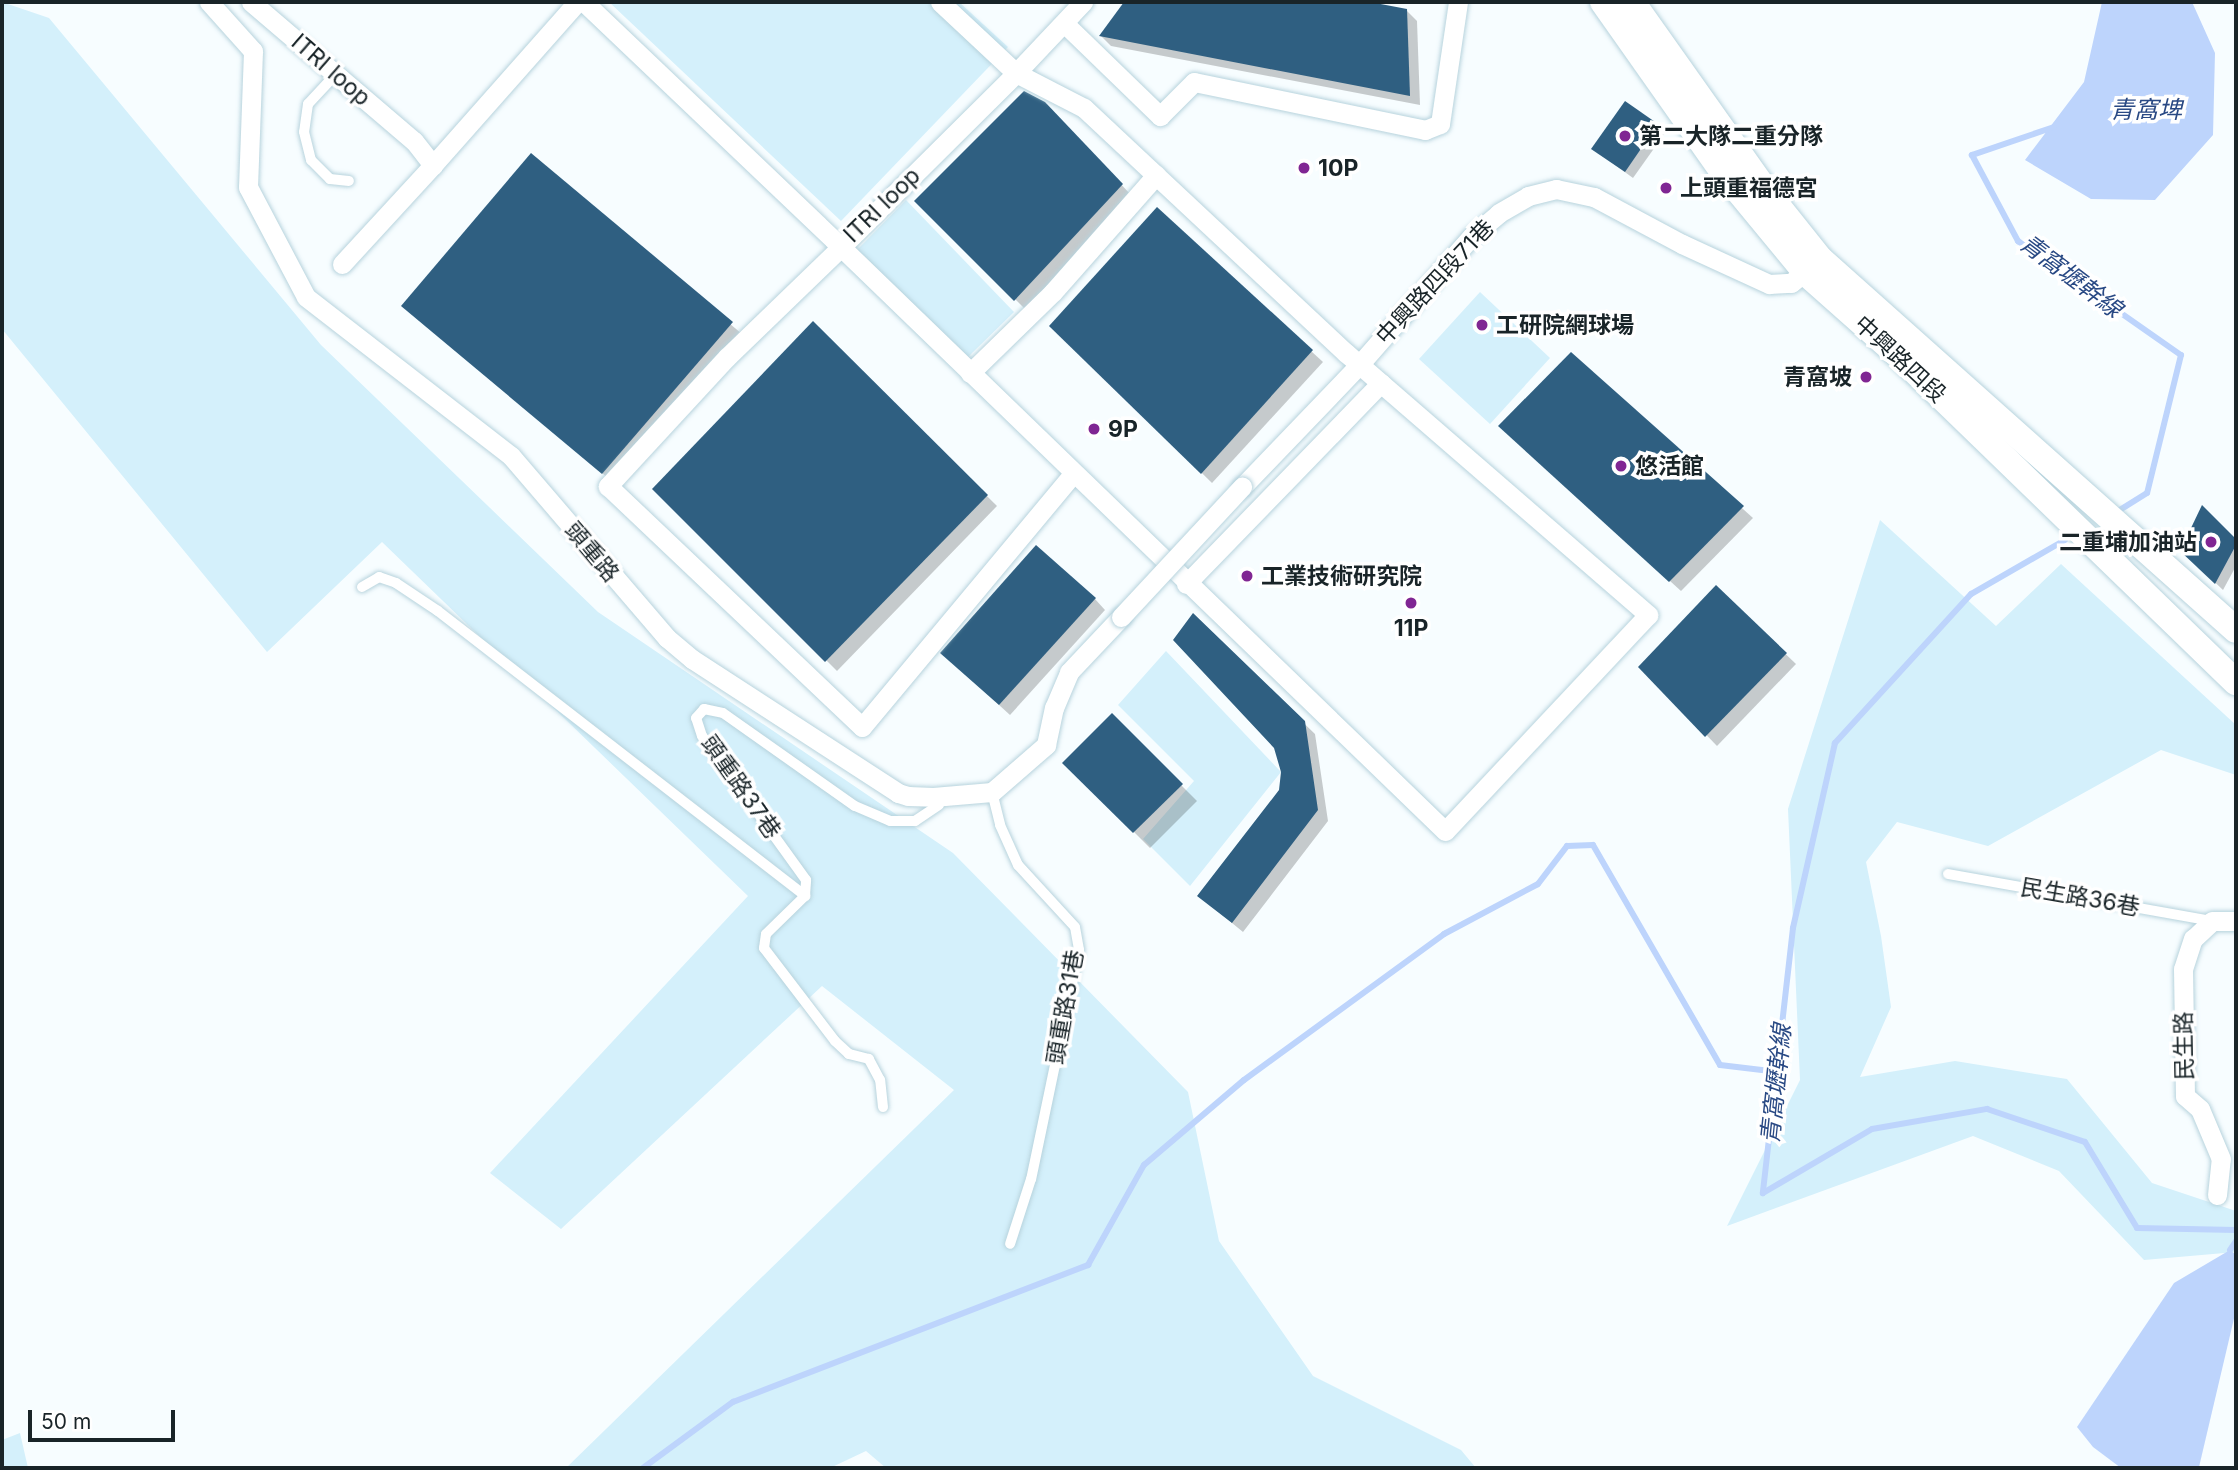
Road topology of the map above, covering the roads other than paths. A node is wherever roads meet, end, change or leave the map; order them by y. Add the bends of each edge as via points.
1 (209, 2) edge
2 (251, 2) edge
3 (577, 2) edge
4 (584, 2) edge
5 (940, 2) edge
6 (1083, 2) edge
7 (1458, 2) edge
8 (1603, 2) edge
9 (1632, 2) edge
10 (1064, 23) junction
11 (1667, 71) junction
12 (336, 74) junction
13 (1016, 74) junction
14 (433, 165) junction
15 (1156, 175) junction
16 (349, 181) dead end
17 (841, 247) junction
18 (341, 264) dead end
19 (1813, 266) junction
20 (1359, 365) junction
21 (970, 373) junction
22 (1381, 383) junction
23 (1073, 474) junction
24 (1186, 584) junction
25 (362, 587) dead end
26 (2236, 630) edge
27 (2236, 681) edge
28 (992, 792) junction
29 (939, 805) dead end
30 (1948, 874) dead end
31 (805, 896) junction
32 (2212, 921) junction
33 (2236, 921) edge
34 (883, 1107) dead end
35 (2217, 1195) dead end
36 (1010, 1244) dead end

1 - 28 street, 頭重路 via 253,51 248,187 306,297 511,456 643,610 692,659 898,793 933,797
2 - 12 street, ITRI loop
3 - 14 street
4 - 17 street, ITRI loop
5 - 13 street
6 - 10 street, ITRI loop
7 - 10 street via 1440,124 1425,130 1194,82 1160,116
8 - 11 main road, 中興路四段
9 - 11 main road, 中興路四段
10 - 13 street, ITRI loop
11 - 19 main road, 中興路四段 via 1768,194
12 - 14 street, ITRI loop via 414,141
12 - 16 lane via 308,104 304,132 311,160 330,179
13 - 15 street via 1084,108
13 - 17 street, ITRI loop
14 - 18 street
15 - 20 street
15 - 21 street via 1053,292
17 - 21 street
17 - 23 street via 727,357 608,486 862,727
19 - 20 street, 中興路四段71巷 via 1791,283 1769,284 1594,197 1556,189 1528,196 1472,236
19 - 26 main road, 中興路四段
19 - 27 main road, 中興路四段 via 1904,361
20 - 22 street
20 - 28 street, 中興路四段71巷, bridge via 1069,672 1046,745
21 - 23 street
22 - 24 street
22 - 24 street via 1648,615 1445,831
23 - 24 street
25 - 31 lane via 379,577 438,611
28 - 36 lane, 頭重路31巷 via 1017,865 1075,927 1079,950 1031,1179
29 - 31 lane, 頭重路37巷 via 915,821 890,821 855,806 723,713 704,709 696,718 702,736 806,880
30 - 32 lane, 民生路36巷
31 - 34 lane via 765,934 764,948 813,1016 849,1054 869,1059 880,1080
32 - 33 street
32 - 35 street, 民生路 via 2193,939 2183,969 2185,1096 2200,1109 2221,1159

